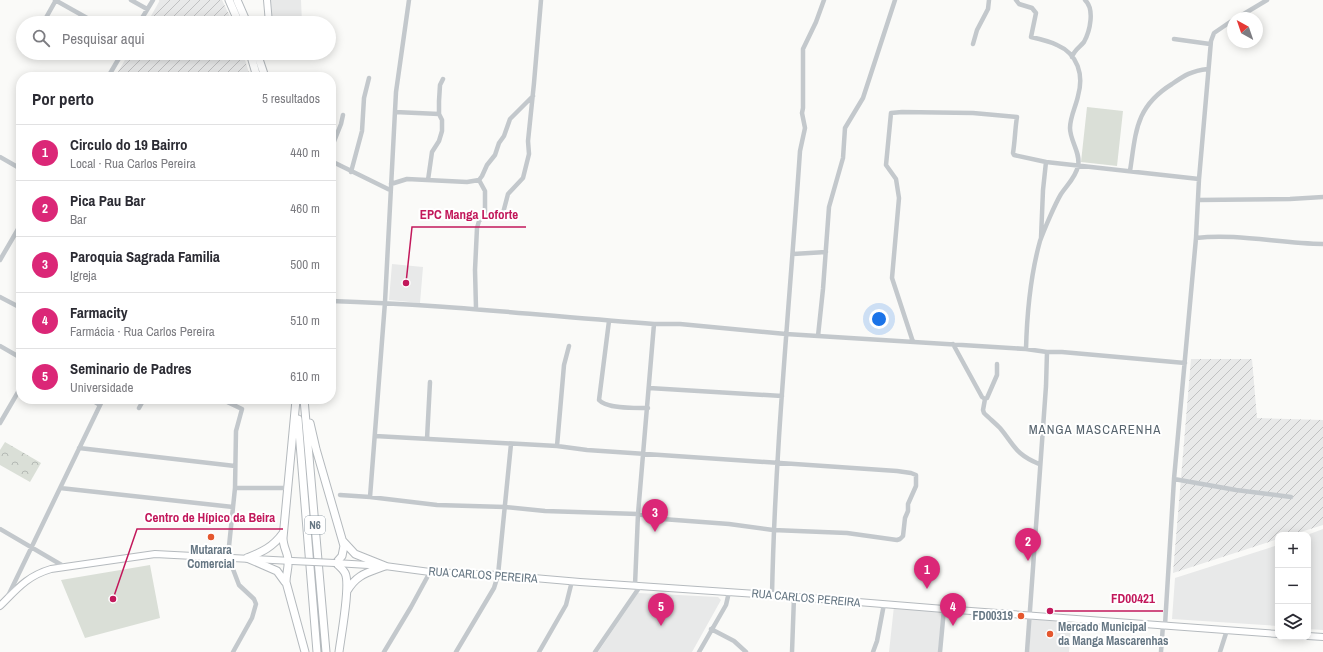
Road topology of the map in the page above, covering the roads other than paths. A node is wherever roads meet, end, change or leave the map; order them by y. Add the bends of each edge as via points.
1 (55, 0) edge
2 (131, 0) edge
3 (153, 0) edge
4 (229, 0) edge
5 (237, 0) edge
6 (267, 0) edge
7 (409, 0) edge
8 (540, 0) edge
9 (824, 0) edge
10 (895, 0) edge
11 (989, 0) edge
12 (1016, 0) edge
13 (1085, 0) edge
14 (1267, 0) edge
15 (1260, 2) edge
16 (147, 9) junction
17 (1246, 12) edge
18 (47, 16) edge
19 (84, 16) edge
20 (143, 16) edge
21 (236, 16) edge
22 (244, 16) edge
23 (268, 16) edge
24 (1227, 24) edge
25 (1174, 38) dead end
26 (973, 44) dead end
27 (1210, 44) junction
28 (1072, 57) junction
29 (118, 60) edge
30 (252, 60) edge
31 (261, 60) edge
32 (1208, 69) junction
33 (111, 72) edge
34 (256, 72) edge
35 (263, 72) edge
36 (369, 78) dead end
37 (442, 79) dead end
38 (533, 96) junction
39 (395, 112) junction
40 (439, 114) junction
41 (342, 115) dead end
42 (336, 137) edge
43 (0, 157) edge
44 (1046, 162) junction
45 (336, 164) edge
46 (16, 166) edge
47 (1078, 166) junction
48 (1130, 171) junction
49 (351, 172) junction
50 (1199, 179) junction
51 (428, 180) junction
52 (479, 180) junction
53 (391, 184) junction
54 (390, 190) junction
55 (1323, 197) edge
56 (1198, 200) junction
57 (485, 215) junction
58 (16, 233) edge
59 (1196, 238) junction
60 (1041, 240) junction
61 (1323, 244) edge
62 (826, 252) junction
63 (793, 254) junction
64 (0, 260) edge
65 (0, 297) edge
66 (336, 301) edge
67 (385, 302) junction
68 (16, 305) edge
69 (476, 308) junction
70 (609, 321) junction
71 (654, 324) junction
72 (786, 334) junction
73 (818, 336) junction
74 (912, 342) junction
75 (953, 344) junction
76 (0, 346) edge
77 (568, 346) dead end
78 (1026, 349) junction
79 (1047, 352) junction
80 (16, 355) edge
81 (1185, 363) junction
82 (997, 364) dead end
83 (430, 382) dead end
84 (649, 388) junction
85 (16, 396) edge
86 (782, 396) junction
87 (985, 399) junction
88 (141, 404) edge
89 (232, 404) edge
90 (296, 404) edge
91 (296, 404) edge
92 (304, 404) edge
93 (100, 405) edge
94 (139, 408) dead end
95 (648, 408) junction
96 (305, 411) junction
97 (0, 423) edge
98 (375, 436) junction
99 (427, 439) junction
100 (511, 444) junction
101 (556, 446) junction
102 (79, 448) junction
103 (643, 453) junction
104 (777, 463) junction
105 (1039, 464) junction
106 (235, 466) junction
107 (1174, 479) junction
108 (60, 488) junction
109 (235, 488) junction
110 (287, 488) junction
111 (340, 495) dead end
112 (370, 497) junction
113 (1291, 498) dead end
114 (233, 507) junction
115 (505, 507) junction
116 (638, 514) junction
117 (0, 529) edge
118 (773, 530) junction
119 (283, 533) junction
120 (343, 541) junction
121 (32, 548) junction
122 (228, 556) junction
123 (248, 558) junction
124 (290, 560) junction
125 (336, 563) junction
126 (385, 566) junction
127 (65, 567) junction
128 (430, 572) junction
129 (498, 575) junction
130 (572, 581) junction
131 (286, 582) junction
132 (638, 585) junction
133 (347, 592) junction
134 (729, 592) junction
135 (772, 595) junction
136 (794, 597) junction
137 (7, 599) junction
138 (884, 604) junction
139 (0, 606) edge
140 (944, 609) junction
141 (1030, 616) junction
142 (1164, 625) junction
143 (711, 629) junction
144 (1227, 630) junction
145 (1275, 634) edge
146 (1311, 636) edge
147 (1323, 637) edge
148 (233, 652) edge
149 (305, 652) edge
150 (317, 652) edge
151 (326, 652) edge
152 (339, 652) edge
153 (384, 652) edge
154 (456, 652) edge
155 (539, 652) edge
156 (595, 652) edge
157 (699, 652) edge
158 (746, 652) edge
159 (792, 652) edge
160 (873, 652) edge
161 (940, 652) edge
162 (1027, 652) edge
163 (1161, 652) edge
164 (1220, 652) edge

1 - 18 street
1 - 19 street
2 - 16 street
3 - 16 street
4 - 21 highway
5 - 22 highway
6 - 23 main road
7 - 39 street
8 - 38 street
9 - 63 street via 803,49 802,113 805,128 800,151
10 - 62 street via 863,98 845,128 843,158 829,207
11 - 26 street
12 - 28 street via 1019,4 1032,8 1036,13 1031,37 1058,45
13 - 28 street via 1090,7 1091,18 1084,40
14 - 15 street
15 - 17 street
16 - 20 street
24 - 27 street via 1214,33
25 - 27 street
27 - 32 street
28 - 47 street via 1081,78 1070,126 1071,138 1078,155
29 - 33 street
30 - 34 highway
31 - 35 highway
32 - 48 street via 1188,73 1162,89 1148,103 1139,122
32 - 50 street
36 - 49 street via 364,98 362,131
37 - 40 street
38 - 52 street via 510,119 495,156
38 - 57 street via 529,154 523,178 508,194 500,215
39 - 40 street
39 - 53 street
40 - 51 street via 442,131 432,152
41 - 42 street
43 - 46 street
44 - 47 street
44 - 60 street
44 - 74 street via 1014,155 1017,117 966,113 891,113 886,165 896,179 899,198 892,278
45 - 49 street
47 - 48 street
47 - 60 street via 1060,196
48 - 50 street
49 - 54 street
50 - 56 street
51 - 52 street
51 - 53 street via 407,179
52 - 57 street via 485,191
53 - 54 street
54 - 67 street
55 - 56 street
56 - 59 street
57 - 69 street via 477,228
58 - 64 street
59 - 61 street via 1224,236 1298,244
59 - 81 street
60 - 78 street via 1030,286
62 - 63 street
62 - 73 street
63 - 72 street
65 - 68 street
66 - 67 street
67 - 69 street
67 - 98 street
69 - 70 street
70 - 71 street
70 - 95 street via 599,400 608,406
71 - 72 street
71 - 84 street
72 - 73 street
72 - 86 street
73 - 74 street
74 - 75 street
75 - 78 street
75 - 87 street
76 - 80 street
77 - 101 street
78 - 79 street
79 - 81 street
79 - 105 street
81 - 107 street
82 - 87 street via 997,375
83 - 99 street
84 - 86 street
84 - 95 street
85 - 97 street
86 - 104 street
87 - 105 street via 984,412 1016,450 1025,458
88 - 94 street
89 - 106 street via 242,409 236,431
90 - 110 highway
91 - 150 highway, N6
92 - 96 highway, N6
93 - 102 street
95 - 103 street
96 - 120 highway
96 - 151 highway, N6
98 - 99 street
98 - 112 street
99 - 100 street
100 - 101 street
100 - 115 street
101 - 103 street
102 - 106 street
102 - 108 street
103 - 104 street
103 - 116 street
104 - 118 street
104 - 118 street via 897,471 914,474 917,480 908,504 903,536 900,540 847,533
105 - 141 street
106 - 109 street
107 - 113 street
107 - 142 street
108 - 114 street
108 - 121 street
109 - 110 street
109 - 114 street
110 - 119 highway
111 - 112 street
112 - 115 street via 437,505
114 - 122 street
115 - 116 street via 545,512
115 - 129 street
116 - 118 street via 662,519
116 - 132 street
117 - 121 street
118 - 135 street
119 - 123 highway via 273,545
119 - 124 highway via 284,548
120 - 125 highway via 344,551
120 - 126 highway via 355,554
121 - 127 street
121 - 137 street
122 - 123 main road, RUA CARLOS PEREIRA
122 - 127 main road, RUA CARLOS PEREIRA via 155,554
122 - 148 street via 239,585 256,604 252,618
123 - 124 main road, RUA CARLOS PEREIRA
123 - 131 highway via 277,571
124 - 125 main road, RUA CARLOS PEREIRA, bridge
124 - 131 highway
125 - 126 main road, RUA CARLOS PEREIRA
125 - 133 highway via 345,573
126 - 128 main road, RUA CARLOS PEREIRA
126 - 133 highway via 359,576
127 - 137 main road, RUA CARLOS PEREIRA via 38,573
128 - 129 main road, RUA CARLOS PEREIRA
128 - 153 street
129 - 130 main road, RUA CARLOS PEREIRA
129 - 154 street via 494,588
130 - 132 main road, RUA CARLOS PEREIRA
130 - 155 street via 566,605
131 - 149 highway
132 - 134 main road, RUA CARLOS PEREIRA
132 - 156 street
133 - 152 highway
134 - 135 main road, RUA CARLOS PEREIRA
134 - 143 street via 726,605
135 - 136 main road, RUA CARLOS PEREIRA
136 - 138 main road, RUA CARLOS PEREIRA
136 - 159 street
137 - 139 main road, RUA CARLOS PEREIRA
138 - 140 main road, RUA CARLOS PEREIRA
138 - 160 street
140 - 141 main road, RUA CARLOS PEREIRA
140 - 161 street
141 - 142 main road, RUA CARLOS PEREIRA
141 - 162 street
142 - 144 main road, RUA CARLOS PEREIRA
142 - 163 street
143 - 157 street
143 - 158 street via 739,644
144 - 145 main road, RUA CARLOS PEREIRA
144 - 164 street
146 - 147 main road

